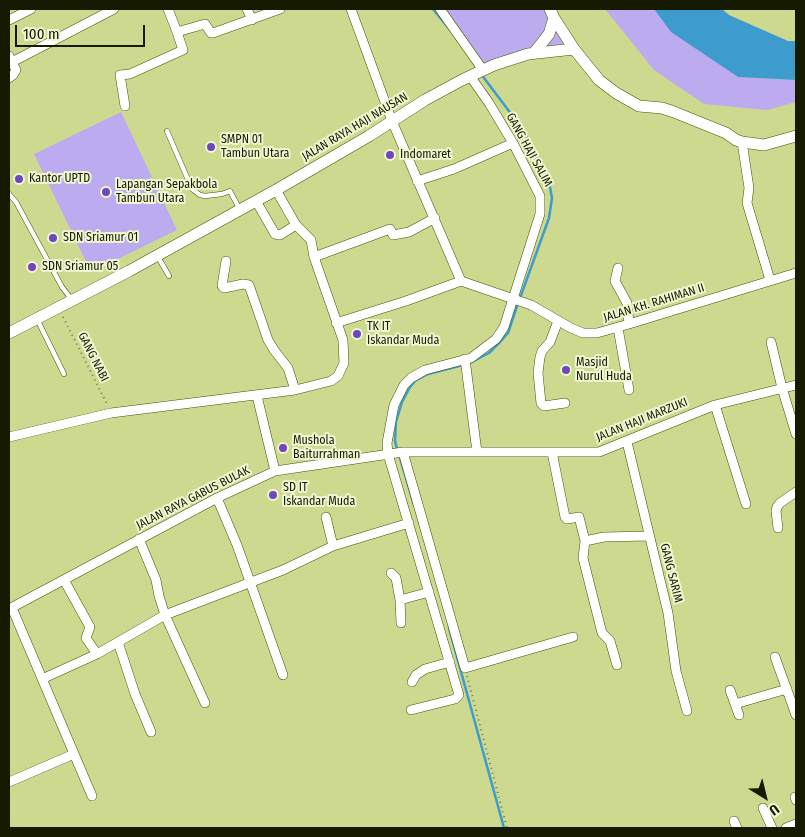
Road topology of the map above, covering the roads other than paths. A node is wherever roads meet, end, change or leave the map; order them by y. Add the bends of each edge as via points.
1 (31, 9) edge
2 (114, 9) edge
3 (246, 9) edge
4 (280, 9) edge
5 (351, 9) edge
6 (440, 9) edge
7 (171, 10) edge
8 (552, 17) edge
9 (9, 20) edge
10 (252, 20) junction
11 (177, 32) junction
12 (574, 49) junction
13 (534, 53) junction
14 (10, 59) edge
15 (484, 70) junction
16 (470, 76) junction
17 (9, 78) edge
18 (125, 106) dead end
19 (392, 121) junction
20 (166, 131) dead end
21 (796, 136) edge
22 (742, 142) junction
23 (513, 143) junction
24 (417, 181) junction
25 (276, 190) junction
26 (9, 194) edge
27 (256, 201) junction
28 (240, 209) junction
29 (435, 218) junction
30 (296, 225) junction
31 (157, 256) junction
32 (314, 257) junction
33 (226, 261) dead end
34 (618, 268) dead end
35 (796, 273) edge
36 (169, 276) dead end
37 (461, 280) junction
38 (770, 280) junction
39 (512, 299) junction
40 (72, 301) junction
41 (37, 319) junction
42 (558, 321) junction
43 (336, 323) junction
44 (629, 324) junction
45 (618, 328) junction
46 (9, 333) edge
47 (771, 342) dead end
48 (465, 359) junction
49 (64, 374) dead end
50 (796, 385) edge
51 (782, 388) junction
52 (296, 390) junction
53 (629, 390) dead end
54 (257, 396) junction
55 (565, 403) dead end
56 (715, 405) junction
57 (796, 434) edge
58 (9, 437) edge
59 (627, 442) junction
60 (403, 452) junction
61 (477, 452) junction
62 (552, 452) junction
63 (388, 454) junction
64 (275, 471) junction
65 (796, 492) edge
66 (217, 498) junction
67 (746, 504) dead end
68 (326, 517) dead end
69 (409, 523) junction
70 (778, 528) dead end
71 (648, 536) junction
72 (139, 539) junction
73 (585, 541) junction
74 (332, 546) junction
75 (391, 573) dead end
76 (64, 580) junction
77 (250, 582) junction
78 (429, 592) junction
79 (400, 600) junction
80 (10, 608) edge
81 (165, 615) junction
82 (401, 623) dead end
83 (573, 637) dead end
84 (118, 642) junction
85 (97, 654) junction
86 (775, 657) dead end
87 (450, 662) junction
88 (616, 665) dead end
89 (283, 675) dead end
90 (42, 679) junction
91 (412, 682) dead end
92 (786, 689) junction
93 (730, 690) dead end
94 (205, 703) dead end
95 (735, 704) junction
96 (411, 710) dead end
97 (687, 711) dead end
98 (739, 715) dead end
99 (796, 715) edge
100 (152, 732) dead end
101 (74, 754) junction
102 (9, 782) edge
103 (92, 796) dead end
104 (763, 808) dead end
105 (796, 824) edge
106 (772, 828) edge
107 (786, 828) edge

1 - 9 street
2 - 14 street
3 - 10 street
4 - 10 street
5 - 19 street
6 - 15 street
7 - 11 street
8 - 12 street
8 - 13 street via 546,39
10 - 11 street via 211,33 205,24
11 - 18 street via 182,50 130,74 120,75
12 - 13 street, JALAN RAYA HAJI NAUSAN
12 - 22 street via 599,80 639,106 674,112
13 - 15 street, JALAN RAYA HAJI NAUSAN
14 - 17 street via 16,71
15 - 16 street, JALAN RAYA HAJI NAUSAN
16 - 19 street, JALAN RAYA HAJI NAUSAN
16 - 23 street, GANG HAJI SALIM
19 - 24 street
19 - 25 street, JALAN RAYA HAJI NAUSAN
20 - 28 lane via 192,189 200,195 210,196 230,191
21 - 22 street via 764,145
22 - 38 street via 749,188 747,203
23 - 24 street
23 - 39 street, GANG HAJI SALIM via 542,201 538,224
24 - 29 street
25 - 27 street, JALAN RAYA HAJI NAUSAN
25 - 30 street
26 - 40 lane
27 - 28 street, JALAN RAYA HAJI NAUSAN
27 - 30 street via 275,234 280,235
28 - 31 street, JALAN RAYA HAJI NAUSAN
29 - 32 street via 409,232 392,235 390,229
29 - 37 street
30 - 32 street via 311,240
31 - 36 lane
31 - 40 street, JALAN RAYA HAJI NAUSAN
32 - 43 street
33 - 52 street via 222,286 249,285 268,340 288,368
34 - 44 street via 615,281 627,303
35 - 38 street, JALAN KH. RAHIMAN II
37 - 39 street, JALAN KH. RAHIMAN II
37 - 43 street
38 - 44 street, JALAN KH. RAHIMAN II
39 - 42 street, JALAN KH. RAHIMAN II
39 - 48 street, GANG HAJI SALIM via 504,328 496,339
40 - 41 street, JALAN RAYA HAJI NAUSAN
41 - 46 street, JALAN RAYA HAJI NAUSAN
41 - 49 lane
42 - 45 street, JALAN KH. RAHIMAN II via 583,333
42 - 55 street via 550,342 542,350 538,373 541,403 544,406
43 - 52 street via 343,340 345,356 342,370 331,380
44 - 45 street, JALAN KH. RAHIMAN II
45 - 53 street
47 - 51 street
48 - 61 street
48 - 63 street, GANG HAJI SALIM via 425,370 404,385 393,410
50 - 51 street, JALAN HAJI MARZUKI
51 - 56 street, JALAN HAJI MARZUKI
51 - 57 street
52 - 54 street
54 - 58 street via 112,413
54 - 64 street
56 - 59 street, JALAN HAJI MARZUKI
56 - 67 street
59 - 62 street, JALAN HAJI MARZUKI via 599,452
59 - 71 street, GANG SARIM
60 - 61 street, JALAN HAJI MARZUKI
60 - 63 street, JALAN RAYA GABUS BULAK
60 - 83 street via 465,668
61 - 62 street, JALAN HAJI MARZUKI
62 - 73 street via 565,517 579,517
63 - 64 street, JALAN RAYA GABUS BULAK
63 - 69 street
64 - 66 street, JALAN RAYA GABUS BULAK
65 - 70 street via 777,507
66 - 72 street, JALAN RAYA GABUS BULAK
66 - 77 street
68 - 74 street
69 - 74 street
69 - 78 street
71 - 73 street via 604,536
71 - 97 street, GANG SARIM via 668,613 676,671
72 - 76 street, JALAN RAYA GABUS BULAK
72 - 81 street via 156,580
73 - 88 street via 583,558 603,635 610,641
74 - 77 street
75 - 79 street via 396,578
76 - 80 street, JALAN RAYA GABUS BULAK
76 - 85 street via 90,627 86,638
77 - 81 street
77 - 89 street
78 - 79 street
78 - 87 street
79 - 82 street
80 - 90 street
81 - 84 street
81 - 94 street
84 - 85 street
84 - 100 street
85 - 90 street
86 - 92 street
87 - 91 street via 425,669
87 - 96 street via 459,696
90 - 101 street
92 - 95 street
92 - 99 street
93 - 95 street
95 - 98 street
101 - 102 street
101 - 103 street
104 - 106 street
105 - 107 street

